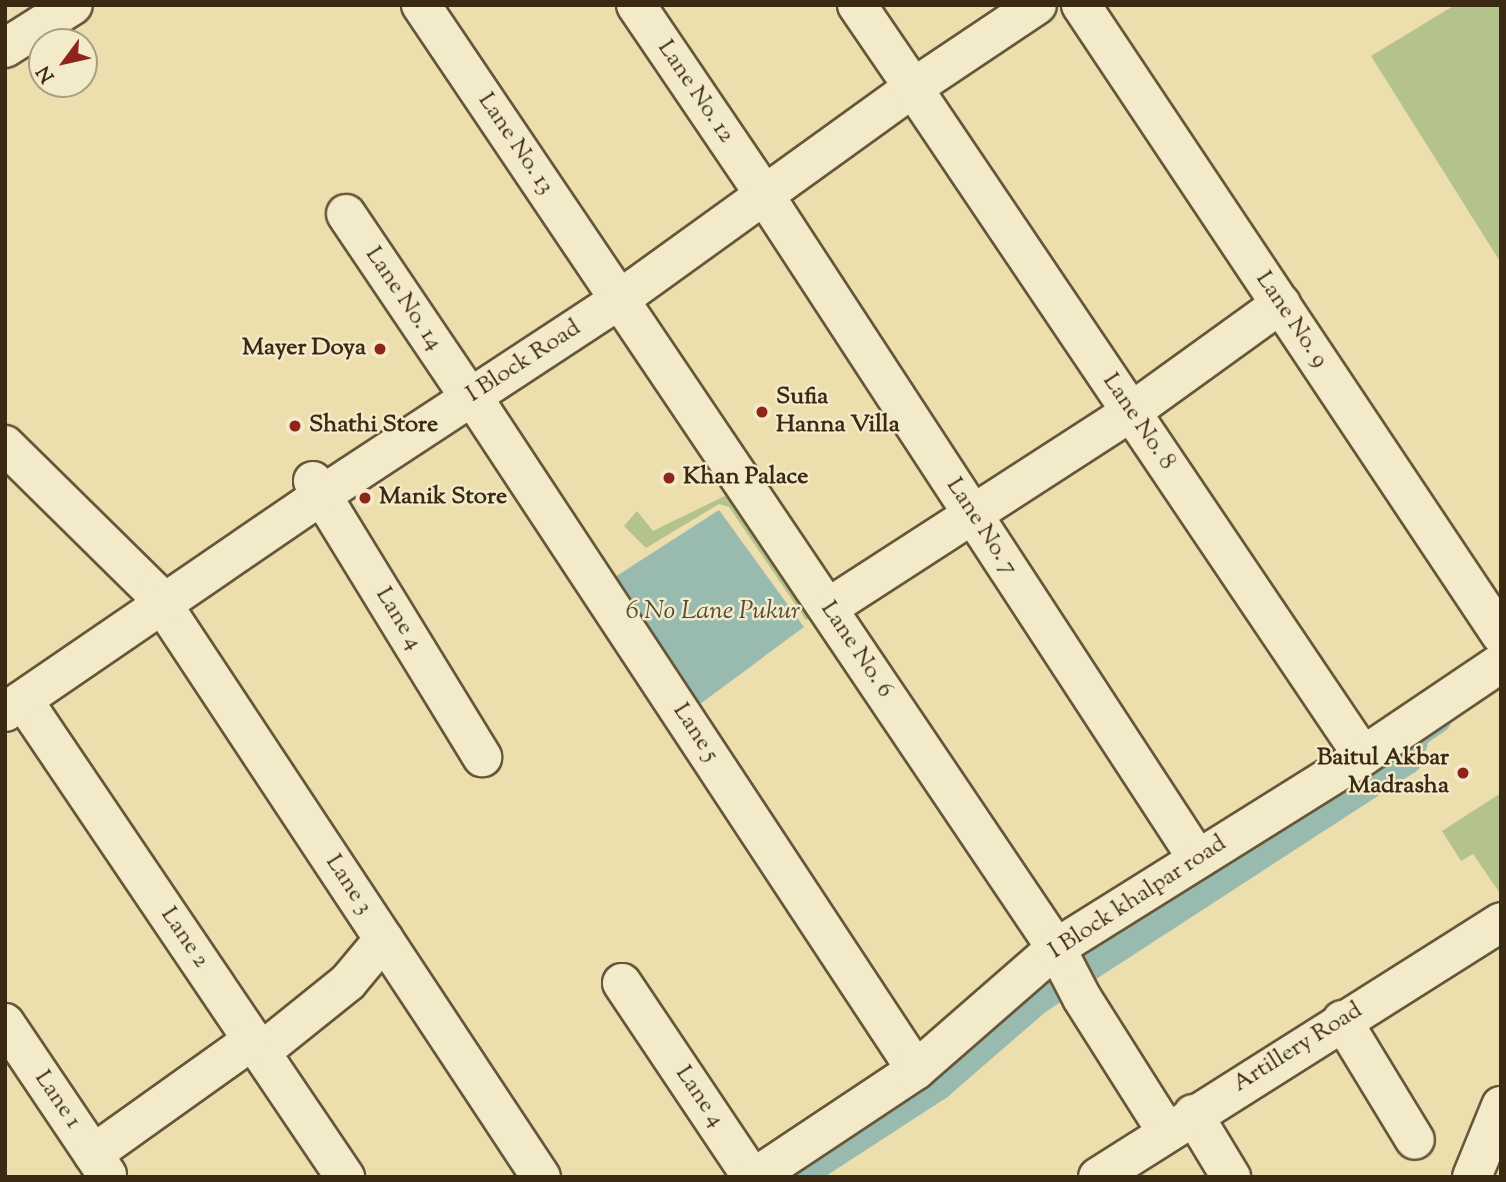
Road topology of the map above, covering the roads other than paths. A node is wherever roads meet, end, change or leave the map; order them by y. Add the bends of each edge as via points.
1 (73, 5) edge
2 (421, 5) edge
3 (636, 5) edge
4 (857, 5) edge
5 (1000, 5) edge
6 (1037, 5) edge
7 (1081, 5) edge
8 (5, 48) edge
9 (908, 79) junction
10 (760, 188) junction
11 (346, 214) dead end
12 (615, 291) junction
13 (1281, 304) junction
14 (466, 389) junction
15 (1132, 412) junction
16 (5, 445) edge
17 (317, 488) junction
18 (972, 514) junction
19 (159, 599) junction
20 (828, 608) junction
21 (1501, 635) edge
22 (1501, 663) edge
23 (11, 701) edge
24 (1363, 756) junction
25 (482, 757) dead end
26 (1197, 858) junction
27 (1501, 922) edge
28 (384, 939) junction
29 (1056, 948) junction
30 (622, 983) dead end
31 (1342, 1020) junction
32 (5, 1023) edge
33 (257, 1046) junction
34 (916, 1070) junction
35 (1501, 1106) edge
36 (1180, 1123) junction
37 (1415, 1140) dead end
38 (101, 1166) edge
39 (345, 1177) edge
40 (541, 1177) edge
41 (754, 1177) edge
42 (1098, 1177) edge
43 (1231, 1177) edge
44 (1472, 1177) edge

1 - 8 street
2 - 12 street, Lane No. 13
3 - 10 street, Lane No. 12
4 - 9 street, Lane No. 8
5 - 9 street, I Block Road
6 - 9 street, I Block Road
7 - 13 street, Lane No. 9
9 - 10 street, I Block Road
9 - 15 street, Lane No. 8
10 - 12 street, I Block Road
10 - 18 street, Lane No. 7
11 - 14 street, Lane No. 14
12 - 14 street, I Block Road
12 - 20 street, Lane No. 6
13 - 15 street
13 - 21 street, Lane No. 9
14 - 17 street, I Block Road
14 - 34 street, Lane 5
15 - 18 street
15 - 24 street, Lane No. 8
16 - 19 street, Lane 3
17 - 19 street, I Block Road
17 - 25 street, Lane 4
18 - 20 street
18 - 26 street, Lane No. 7
19 - 23 street, I Block Road
19 - 28 street, Lane 3
20 - 29 street, Lane No. 6
22 - 24 street, I Block khalpar road
23 - 33 street, Lane 2
24 - 26 street, I Block khalpar road
26 - 29 street, I Block khalpar road
27 - 31 street, Artillery Road
28 - 33 street via 348,982
28 - 40 street, Lane 3
29 - 34 street, I Block khalpar road
29 - 36 street, Lane No. 6 via 1082,998
30 - 41 street, Lane 4
31 - 36 street, Artillery Road
31 - 37 street
32 - 38 street, Lane 1
33 - 38 street
33 - 39 street, Lane 2
34 - 41 street, I Block khalpar road
35 - 44 street
36 - 42 street, Artillery Road
36 - 43 street, Lane No. 6

